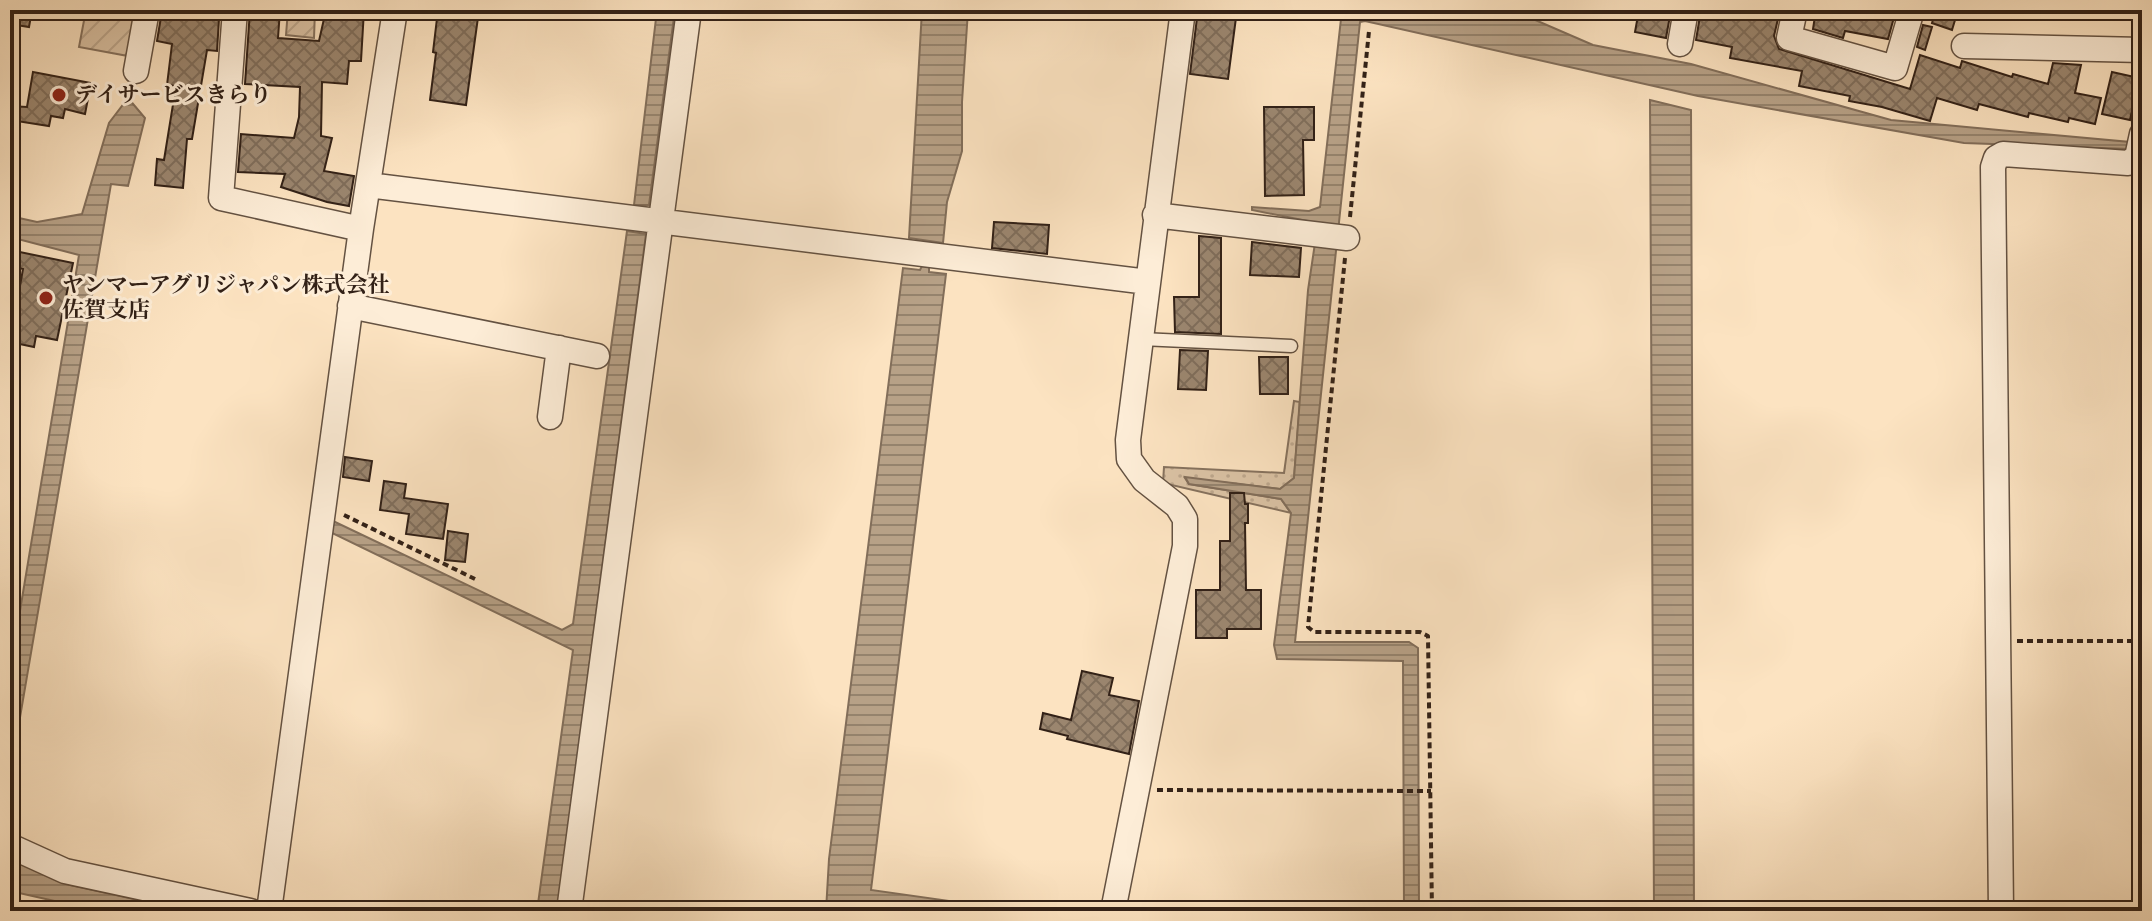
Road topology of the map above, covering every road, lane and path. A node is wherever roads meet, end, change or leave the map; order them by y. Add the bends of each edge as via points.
1 (147, 10) edge
2 (235, 10) edge
3 (395, 10) edge
4 (689, 10) edge
5 (1183, 10) edge
6 (1686, 10) edge
7 (1795, 10) edge
8 (1912, 10) edge
9 (1369, 31) dead end
10 (1680, 44) dead end
11 (1964, 46) dead end
12 (2142, 50) edge
13 (136, 71) dead end
14 (2142, 134) edge
15 (368, 185) junction
16 (1155, 215) junction
17 (659, 221) junction
18 (361, 229) junction
19 (1342, 237) junction
20 (1148, 282) junction
21 (350, 306) junction
22 (1141, 339) junction
23 (1291, 346) dead end
24 (559, 348) junction
25 (597, 356) dead end
26 (550, 417) dead end
27 (324, 505) junction
28 (475, 579) dead end
29 (2142, 641) edge
30 (1998, 642) junction
31 (1137, 790) junction
32 (1431, 791) junction
33 (10, 846) edge
34 (250, 911) edge
35 (269, 911) edge
36 (569, 911) edge
37 (1113, 911) edge
38 (1432, 911) edge
39 (2001, 911) edge

1 - 13 street
2 - 18 street via 221,198
3 - 15 street
4 - 17 street
5 - 16 street
6 - 10 street
7 - 8 street via 1789,38 1895,68
9 - 19 path
11 - 12 street
14 - 30 street via 2137,157 2128,163 2003,154 1993,167
15 - 17 street
15 - 18 street
16 - 19 street
16 - 20 street
17 - 20 street
17 - 36 street
18 - 21 street
19 - 32 path via 1308,627 1314,632 1428,636
20 - 22 street
21 - 24 street
21 - 27 street
22 - 23 lane
22 - 31 street via 1129,459 1144,480 1177,506 1185,519 1185,546
24 - 25 street
24 - 26 street
27 - 28 path
27 - 35 street
29 - 30 path
30 - 39 street
31 - 32 path
31 - 37 street
32 - 38 path
33 - 34 street via 65,871

